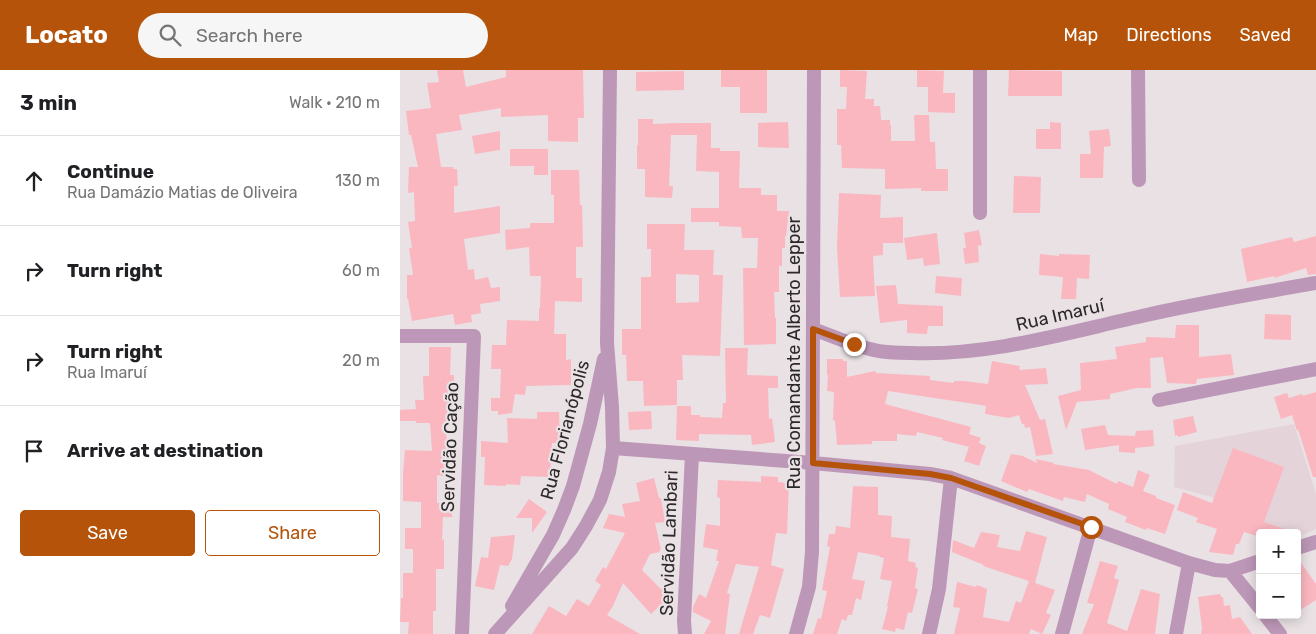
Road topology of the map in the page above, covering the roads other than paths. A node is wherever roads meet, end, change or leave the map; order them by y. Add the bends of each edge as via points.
1 (610, 70) edge
2 (814, 70) edge
3 (980, 70) edge
4 (1138, 70) edge
5 (1139, 180) dead end
6 (980, 213) dead end
7 (1316, 283) edge
8 (813, 329) junction
9 (400, 336) edge
10 (607, 343) junction
11 (1316, 369) edge
12 (1159, 400) dead end
13 (613, 448) junction
14 (692, 454) junction
15 (813, 463) junction
16 (951, 478) junction
17 (1091, 527) junction
18 (1316, 542) edge
19 (1301, 547) edge
20 (1256, 562) edge
21 (1189, 563) junction
22 (1230, 570) junction
23 (1256, 603) edge
24 (1268, 619) edge
25 (499, 633) edge
26 (462, 634) edge
27 (685, 634) edge
28 (796, 634) edge
29 (929, 634) edge
30 (1062, 634) edge
31 (1176, 634) edge
32 (1280, 634) edge

1 - 10 street, Rua Florianópolis
2 - 8 street, Rua Comandante Alberto Lepper
3 - 6 street
4 - 5 street
7 - 8 street, Rua Imaruí via 1180,308 1048,339 967,352 919,354 872,350
8 - 15 street, Rua Comandante Alberto Lepper
9 - 26 street, Servidão Cação via 474,336
10 - 13 street, Rua Florianópolis
10 - 25 street, Rua Florianópolis via 573,486 553,535
11 - 12 street
13 - 14 street
13 - 25 street, Rua Florianópolis via 600,500 586,526 572,548
14 - 15 street
14 - 27 street, Servidão Lambari
15 - 16 street
15 - 28 street, Rua Comandante Alberto Lepper via 809,586
16 - 17 street
16 - 29 street via 939,590
17 - 21 street
17 - 30 street
18 - 19 street
20 - 22 street
21 - 22 street via 1215,570
21 - 31 street
22 - 23 street
24 - 32 street

